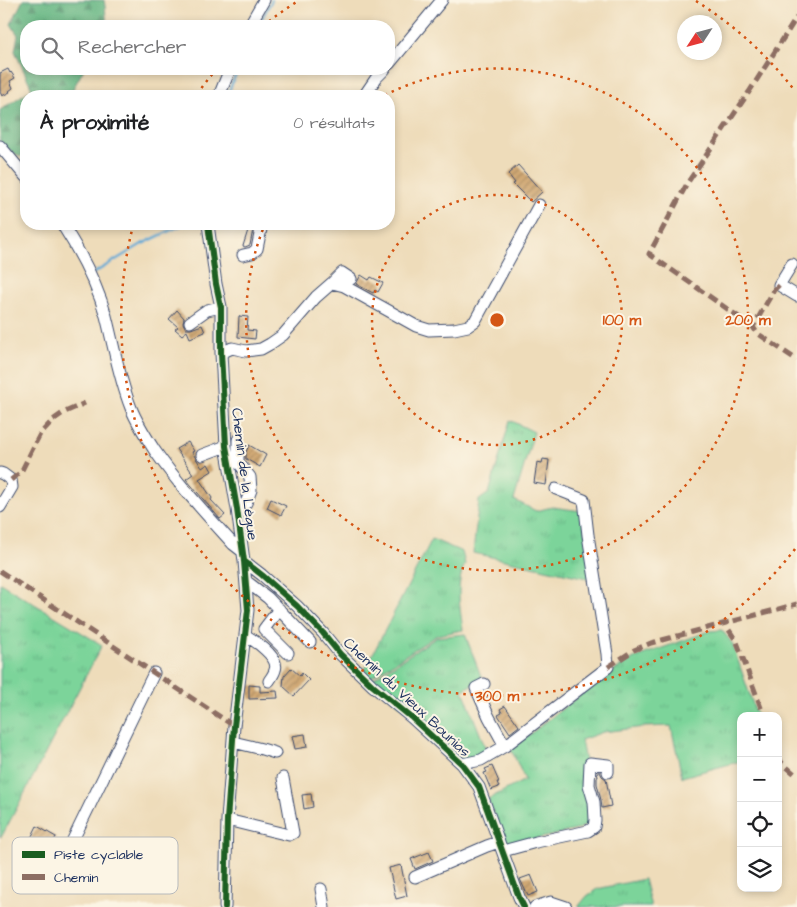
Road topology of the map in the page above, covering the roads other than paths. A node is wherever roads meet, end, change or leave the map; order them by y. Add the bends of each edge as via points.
1 (264, 0) edge
2 (442, 0) edge
3 (252, 20) edge
4 (395, 57) edge
5 (228, 75) edge
6 (379, 75) edge
7 (221, 90) edge
8 (368, 90) edge
9 (0, 146) edge
10 (20, 170) edge
11 (539, 205) dead end
12 (66, 230) edge
13 (209, 230) edge
14 (261, 230) edge
15 (242, 255) dead end
16 (792, 264) dead end
17 (351, 279) dead end
18 (332, 283) junction
19 (797, 296) edge
20 (221, 307) junction
21 (190, 322) dead end
22 (222, 353) junction
23 (238, 440) dead end
24 (226, 446) junction
25 (202, 455) dead end
26 (0, 473) edge
27 (556, 489) dead end
28 (0, 507) edge
29 (237, 510) junction
30 (243, 556) junction
31 (246, 581) junction
32 (279, 609) junction
33 (245, 635) junction
34 (310, 642) dead end
35 (288, 653) dead end
36 (154, 673) dead end
37 (269, 681) dead end
38 (484, 684) dead end
39 (232, 742) junction
40 (505, 746) junction
41 (275, 753) dead end
42 (462, 764) junction
43 (608, 772) dead end
44 (282, 778) dead end
45 (227, 820) junction
46 (74, 837) edge
47 (501, 846) junction
48 (415, 877) dead end
49 (321, 888) dead end
50 (226, 907) edge
51 (324, 907) edge
52 (524, 907) edge
53 (535, 907) edge
54 (566, 907) edge

1 - 3 street
2 - 4 street
5 - 7 street
6 - 8 street
9 - 10 street
11 - 18 street via 475,321 468,326 429,330 416,326 344,286
12 - 30 street, Chemin du Vieux Bounias via 98,293 121,380 146,437 184,489
13 - 20 street, Chemin de la Lègue
14 - 15 street via 257,249
16 - 19 street via 780,284
17 - 18 street via 342,273
18 - 22 street via 283,335 270,344 261,349 246,351 232,348
20 - 21 street via 207,310
20 - 22 street, Chemin de la Lègue
22 - 24 street, Chemin de la Lègue
23 - 29 street via 238,462 250,477 251,490 246,503
24 - 25 street
24 - 29 street, Chemin de la Lègue
26 - 28 street via 11,480 12,487
27 - 40 street via 584,500 608,667
29 - 30 street, Chemin de la Lègue
30 - 31 street, Chemin de la Lègue
30 - 42 street, Chemin du Vieux Bounias via 297,606 372,686
31 - 32 street
31 - 33 street, Chemin de la Lègue via 248,610
32 - 34 street
32 - 35 street via 264,629
33 - 37 street via 257,642 276,662
33 - 39 street, Chemin de la Lègue
36 - 46 street
38 - 40 street via 476,688
39 - 41 street
39 - 45 street, Chemin de la Lègue
40 - 42 street via 481,760
42 - 47 street, Chemin du Vieux Bounias via 479,787
43 - 47 street via 608,765 590,763 594,827 536,842
44 - 45 street via 293,833 289,835
45 - 50 street, Chemin de la Lègue
47 - 48 street via 487,846
47 - 52 street, Chemin du Vieux Bounias
49 - 51 street
53 - 54 street via 551,902

